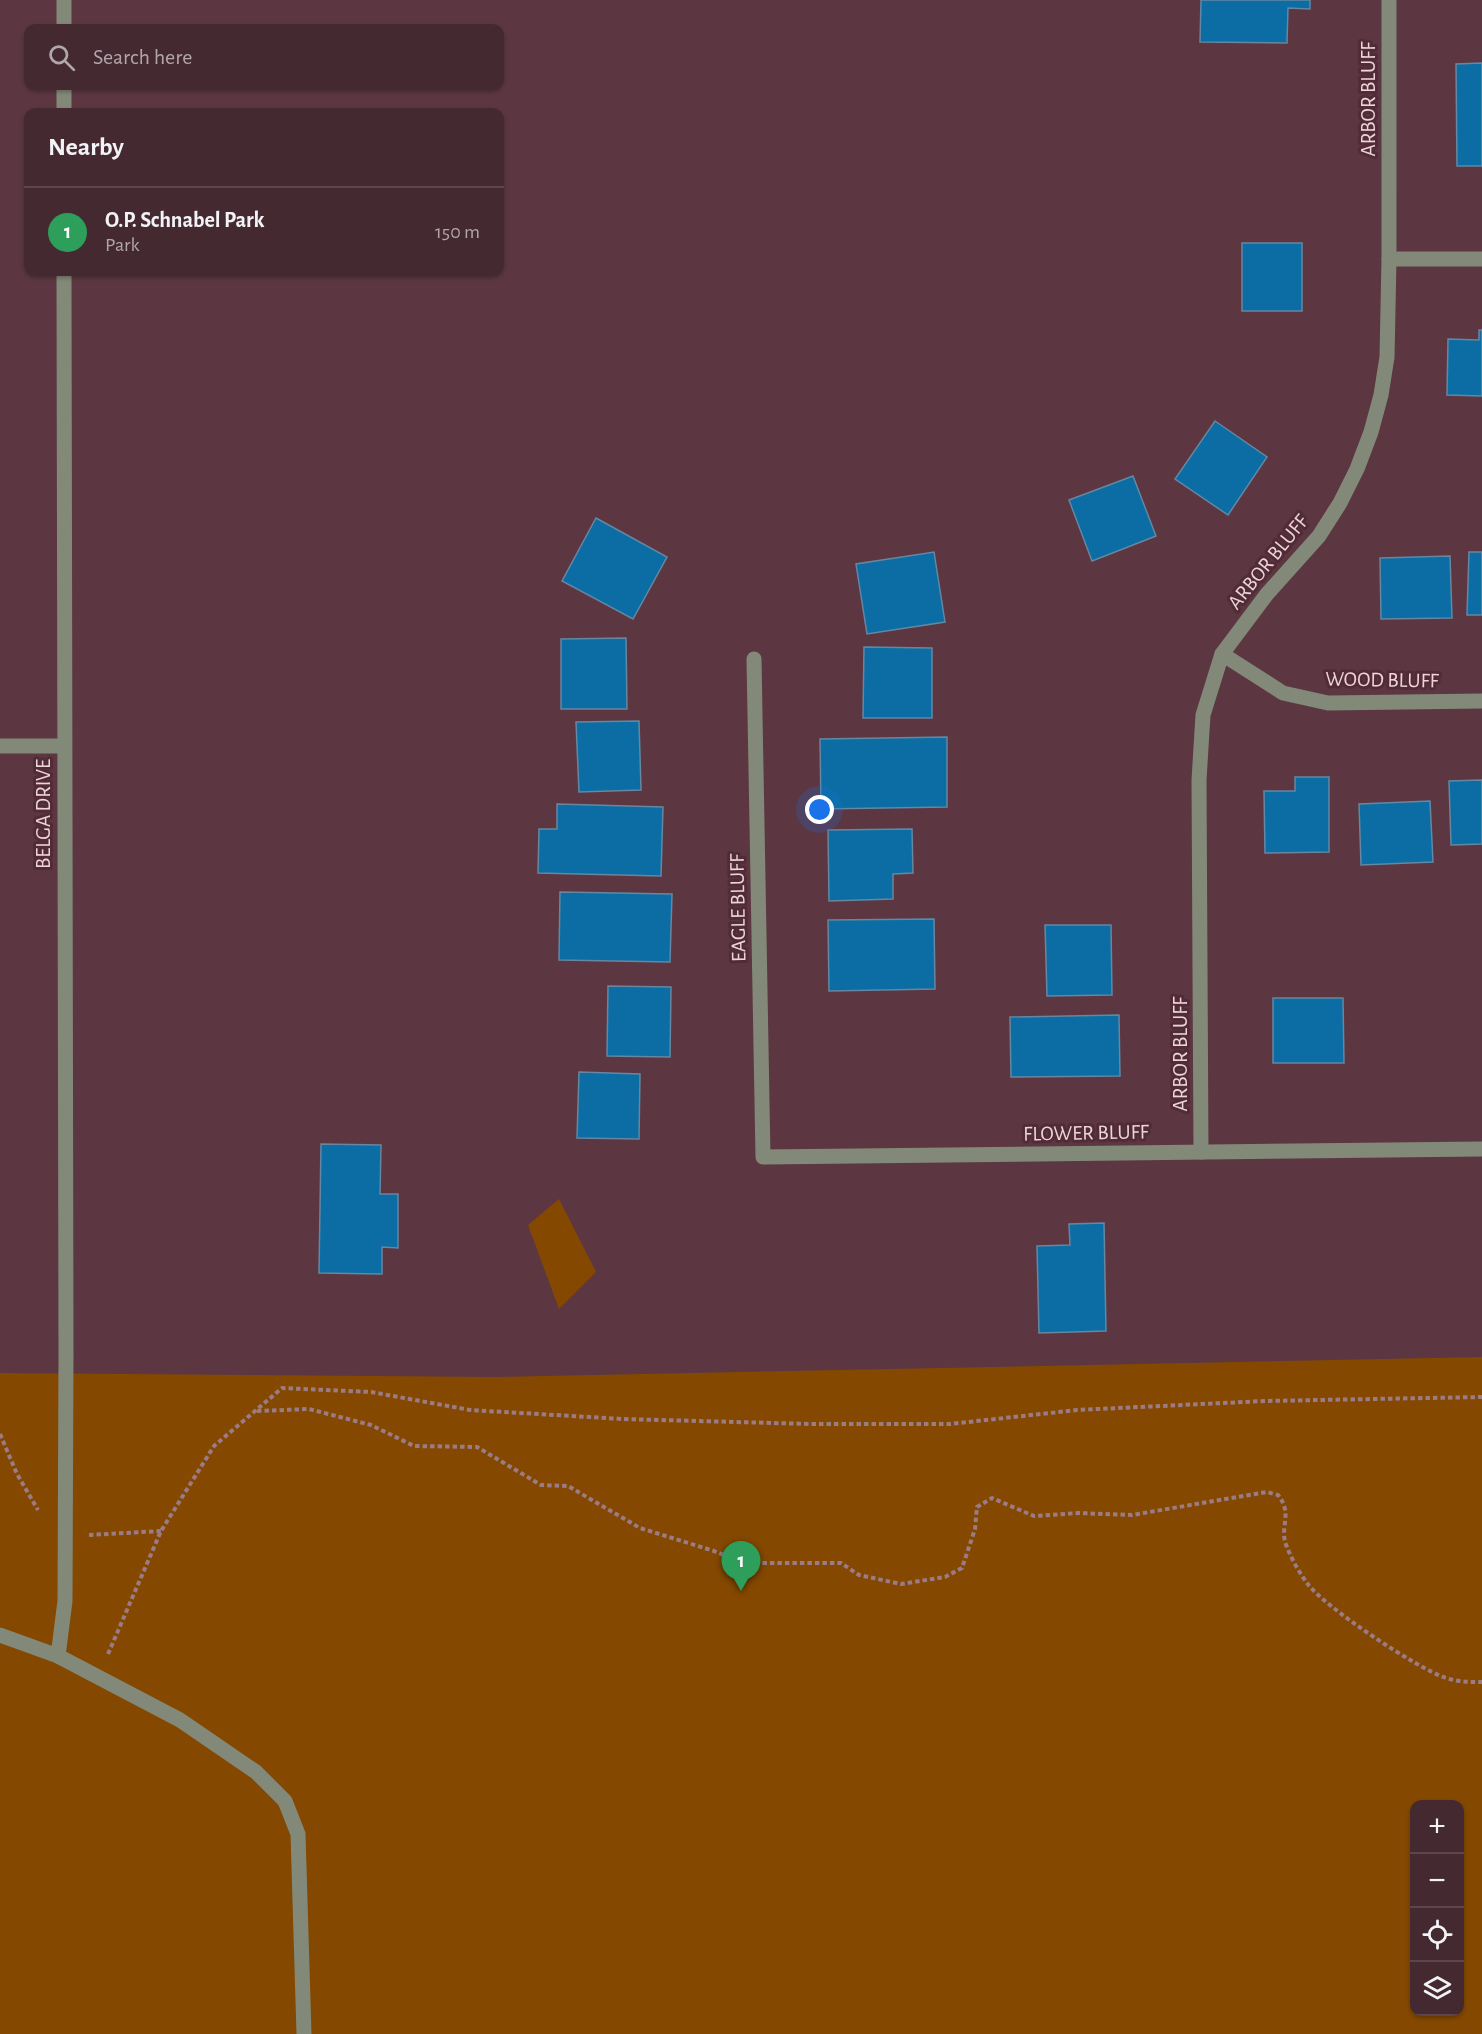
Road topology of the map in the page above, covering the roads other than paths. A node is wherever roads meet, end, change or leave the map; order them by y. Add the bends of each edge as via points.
1 (64, 0) edge
2 (1389, 0) edge
3 (64, 24) edge
4 (64, 90) edge
5 (64, 108) edge
6 (1389, 259) junction
7 (1482, 259) edge
8 (64, 276) edge
9 (1222, 654) junction
10 (754, 659) dead end
11 (1482, 701) edge
12 (0, 746) edge
13 (64, 746) junction
14 (1482, 1149) edge
15 (1201, 1152) junction
16 (763, 1157) joint
17 (0, 1635) edge
18 (57, 1656) junction
19 (304, 2034) edge

1 - 3 street
2 - 6 street, ARBOR BLUFF
4 - 5 street
6 - 7 street
6 - 9 street, ARBOR BLUFF via 1382,394 1357,469 1319,536
8 - 13 street, BELGA DRIVE
9 - 11 street, WOOD BLUFF via 1283,693 1328,703
9 - 15 street, ARBOR BLUFF via 1203,715 1199,780
10 - 16 street, EAGLE BLUFF
12 - 13 street
13 - 18 street, BELGA DRIVE via 65,1601
14 - 15 street, FLOWER BLUFF
15 - 16 street, FLOWER BLUFF
17 - 18 street
18 - 19 street via 180,1720 256,1772 285,1801 298,1834

